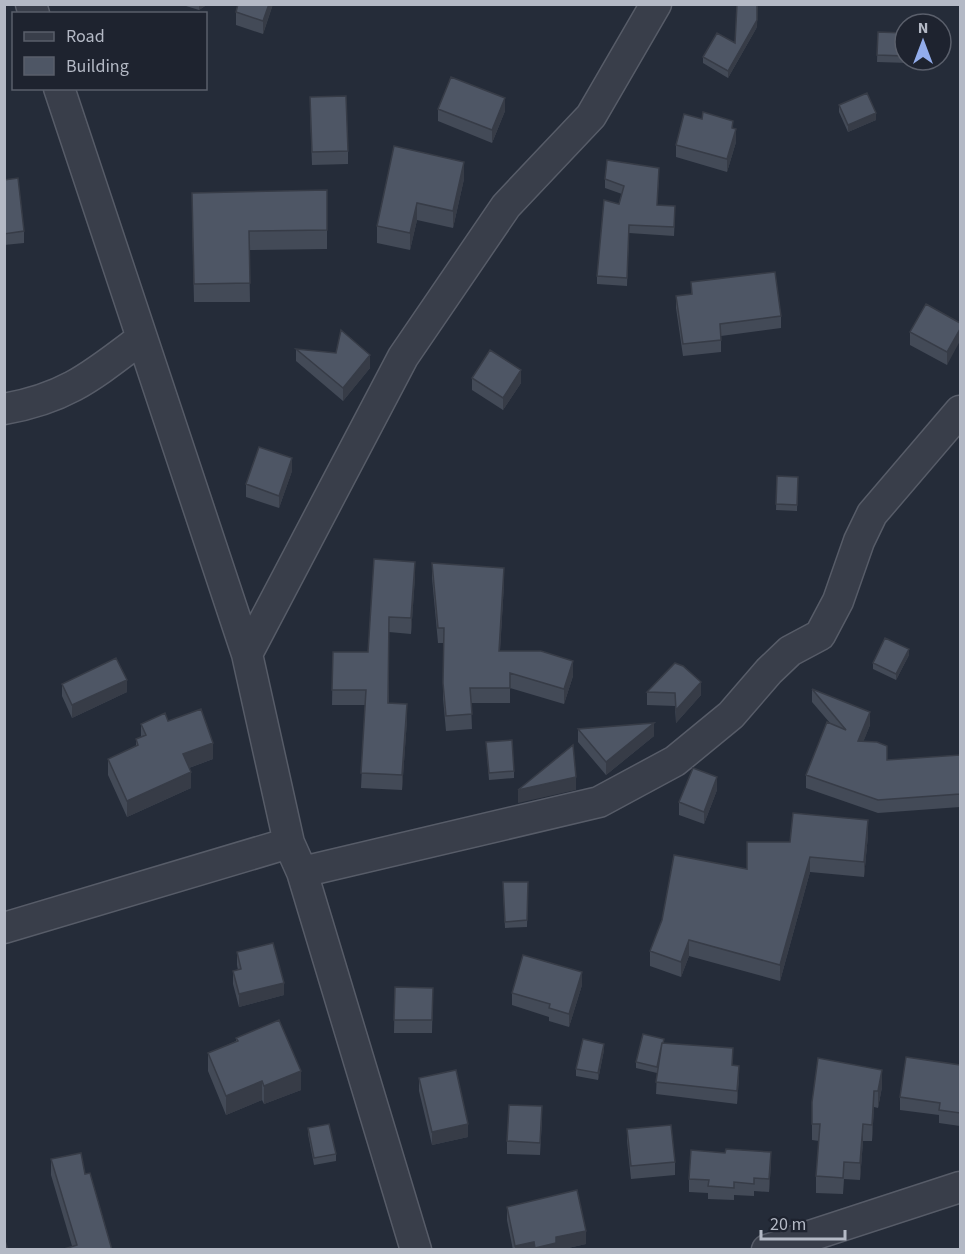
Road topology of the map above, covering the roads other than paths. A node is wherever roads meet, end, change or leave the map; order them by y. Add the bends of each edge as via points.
1 (656, 4) edge
2 (60, 90) edge
3 (142, 338) junction
4 (4, 409) edge
5 (960, 411) edge
6 (247, 654) junction
7 (289, 843) junction
8 (302, 872) junction
9 (4, 928) edge
10 (960, 1187) edge
11 (416, 1250) edge
12 (767, 1250) edge

1 - 6 street via 591,116 506,206 403,357
2 - 3 street
3 - 4 street via 85,381 39,403
3 - 6 street
5 - 8 street via 872,514 838,601 820,635 790,651 731,715 675,761 599,802
6 - 7 street
7 - 8 street
7 - 9 street
8 - 11 street
10 - 12 street

